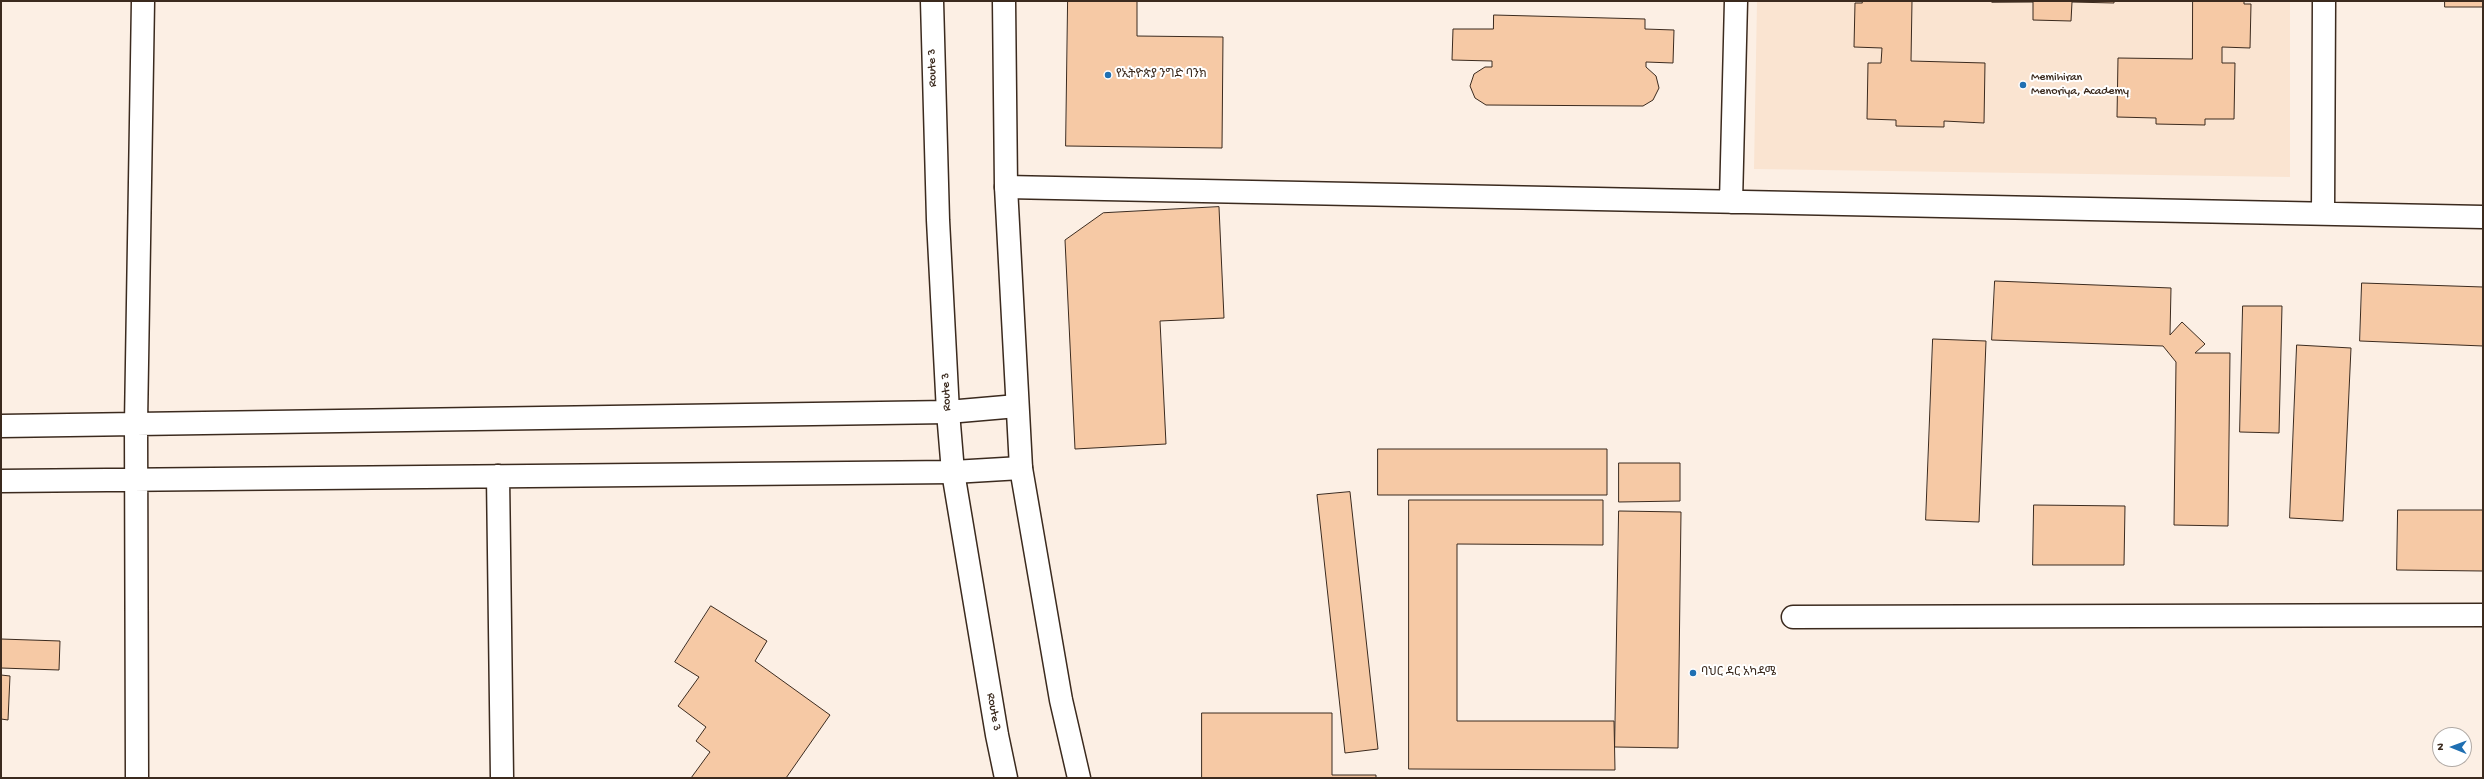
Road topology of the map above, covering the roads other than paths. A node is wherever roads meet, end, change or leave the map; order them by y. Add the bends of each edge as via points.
1 (143, 1) edge
2 (932, 1) edge
3 (1004, 1) edge
4 (1736, 1) edge
5 (2324, 1) edge
6 (1006, 187) junction
7 (1731, 202) junction
8 (2323, 213) junction
9 (2483, 217) edge
10 (1017, 406) junction
11 (948, 412) junction
12 (136, 423) junction
13 (1, 426) edge
14 (1021, 468) junction
15 (953, 472) junction
16 (498, 476) junction
17 (137, 480) junction
18 (1, 481) edge
19 (2483, 615) edge
20 (1793, 617) dead end
21 (137, 778) edge
22 (502, 778) edge
23 (1006, 778) edge
24 (1079, 778) edge

1 - 12 street
2 - 11 street, Route 3 via 938,220
3 - 6 street
4 - 7 street
5 - 8 street
6 - 7 street
6 - 10 street
7 - 8 street
8 - 9 street
10 - 11 street
10 - 14 street
11 - 12 street
11 - 15 street, Route 3
12 - 13 street
12 - 17 street
14 - 15 street
14 - 24 street via 1061,700
15 - 16 street
15 - 23 street, Route 3
16 - 17 street
16 - 22 street
17 - 18 street
17 - 21 street
19 - 20 street

